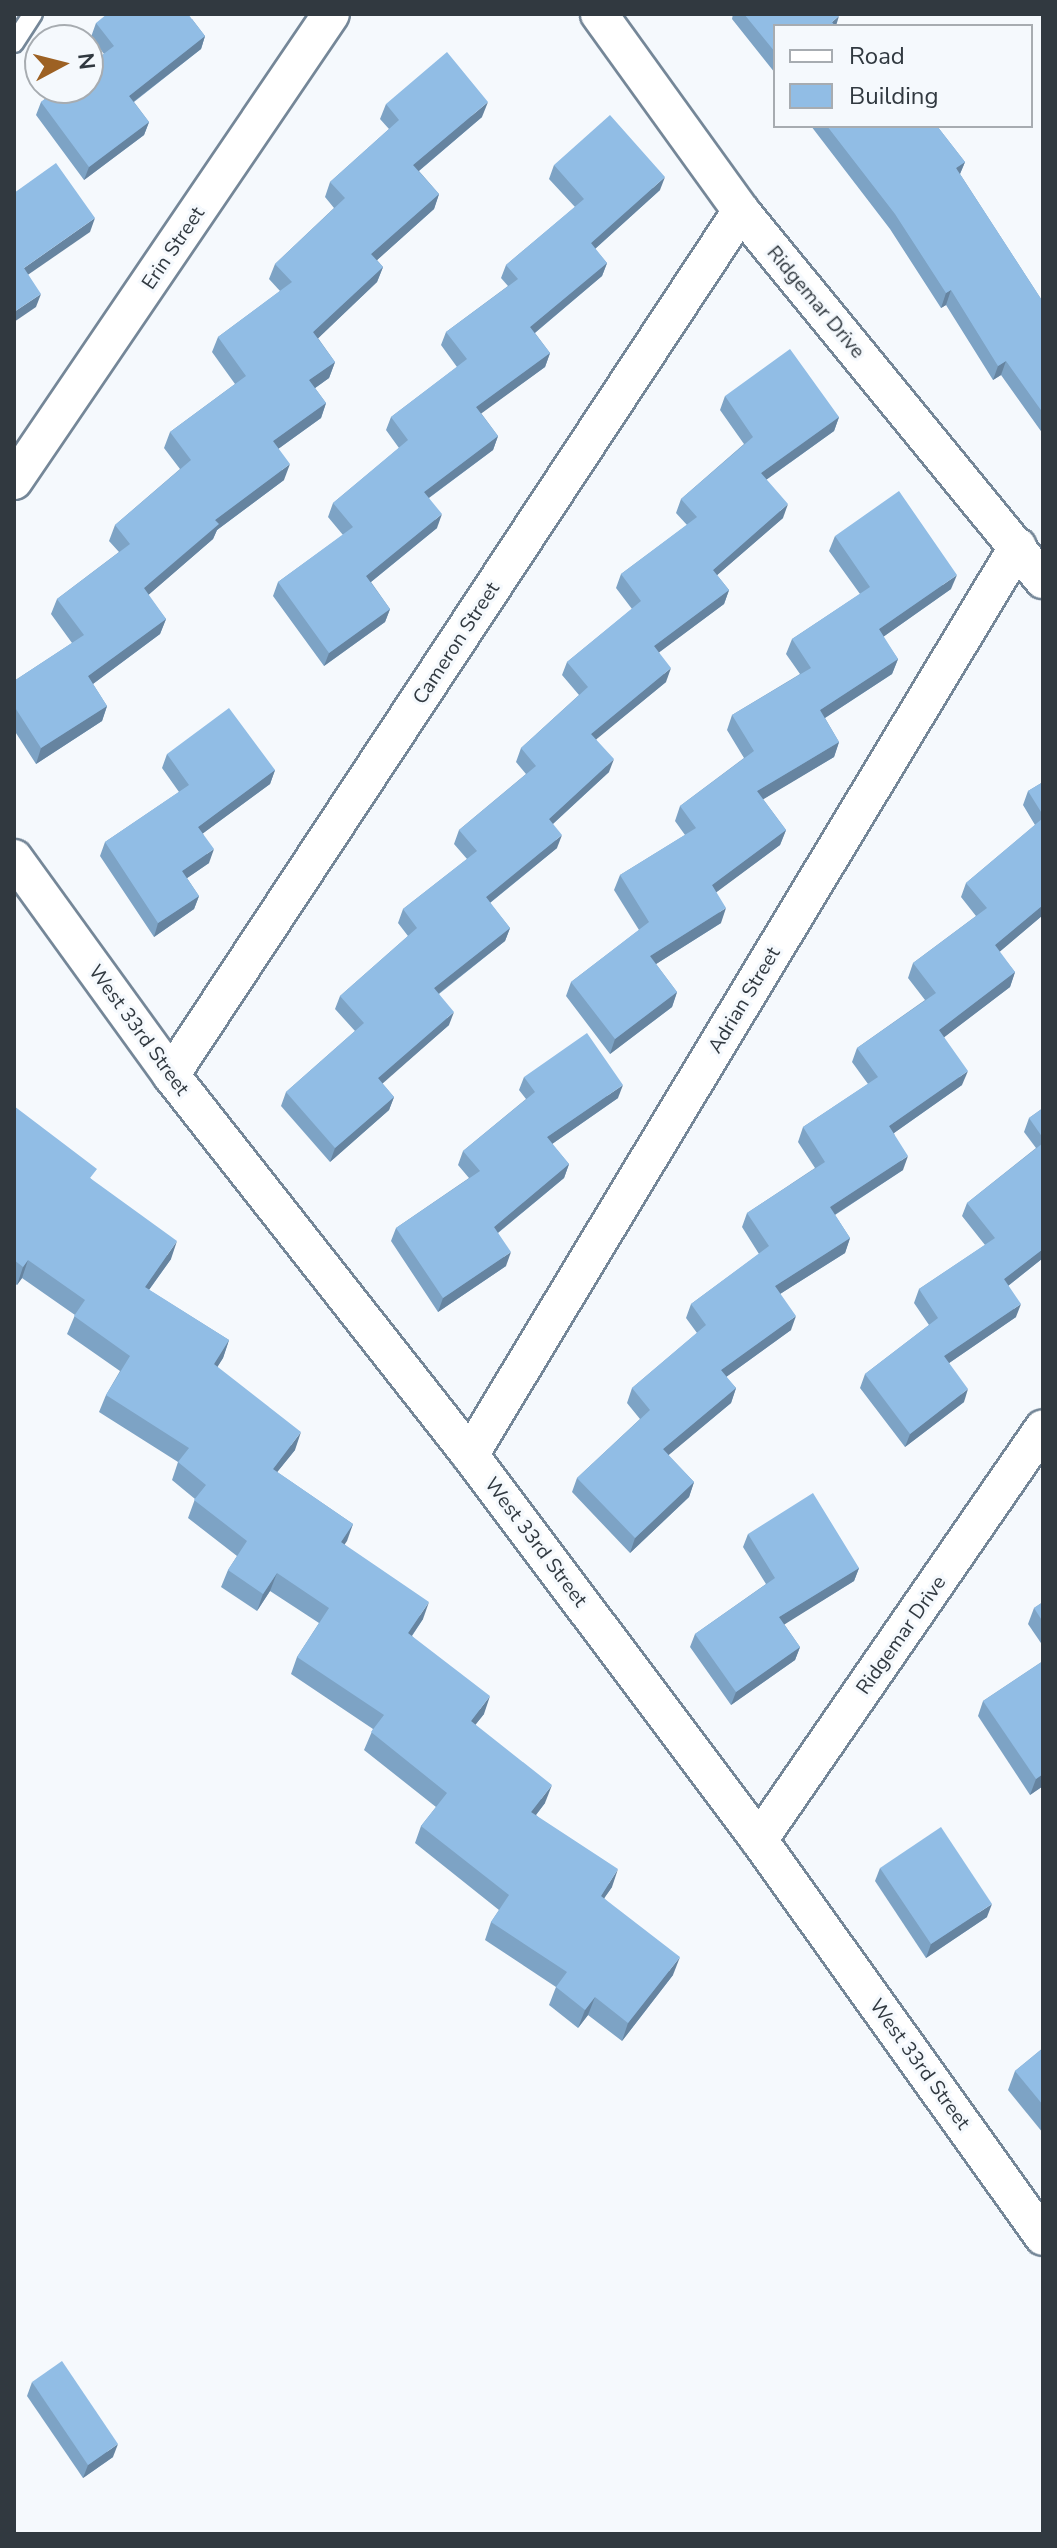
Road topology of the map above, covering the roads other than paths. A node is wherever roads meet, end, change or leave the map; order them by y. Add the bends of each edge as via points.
1 (33, 14) edge
2 (331, 14) edge
3 (599, 14) edge
4 (14, 43) edge
5 (741, 211) junction
6 (14, 481) edge
7 (1018, 546) junction
8 (1043, 580) edge
9 (14, 858) edge
10 (171, 1075) junction
11 (1043, 1429) edge
12 (470, 1455) junction
13 (759, 1840) junction
14 (1043, 2237) edge

1 - 4 lane
2 - 6 street, Erin Street
3 - 5 street, Ridgemar Drive
5 - 7 street, Ridgemar Drive
5 - 10 street, Cameron Street
7 - 8 street, Ridgemar Drive
7 - 12 street, Adrian Street
9 - 10 street, West 33rd Street
10 - 12 street, West 33rd Street
11 - 13 street, Ridgemar Drive
12 - 13 street, West 33rd Street
13 - 14 street, West 33rd Street

